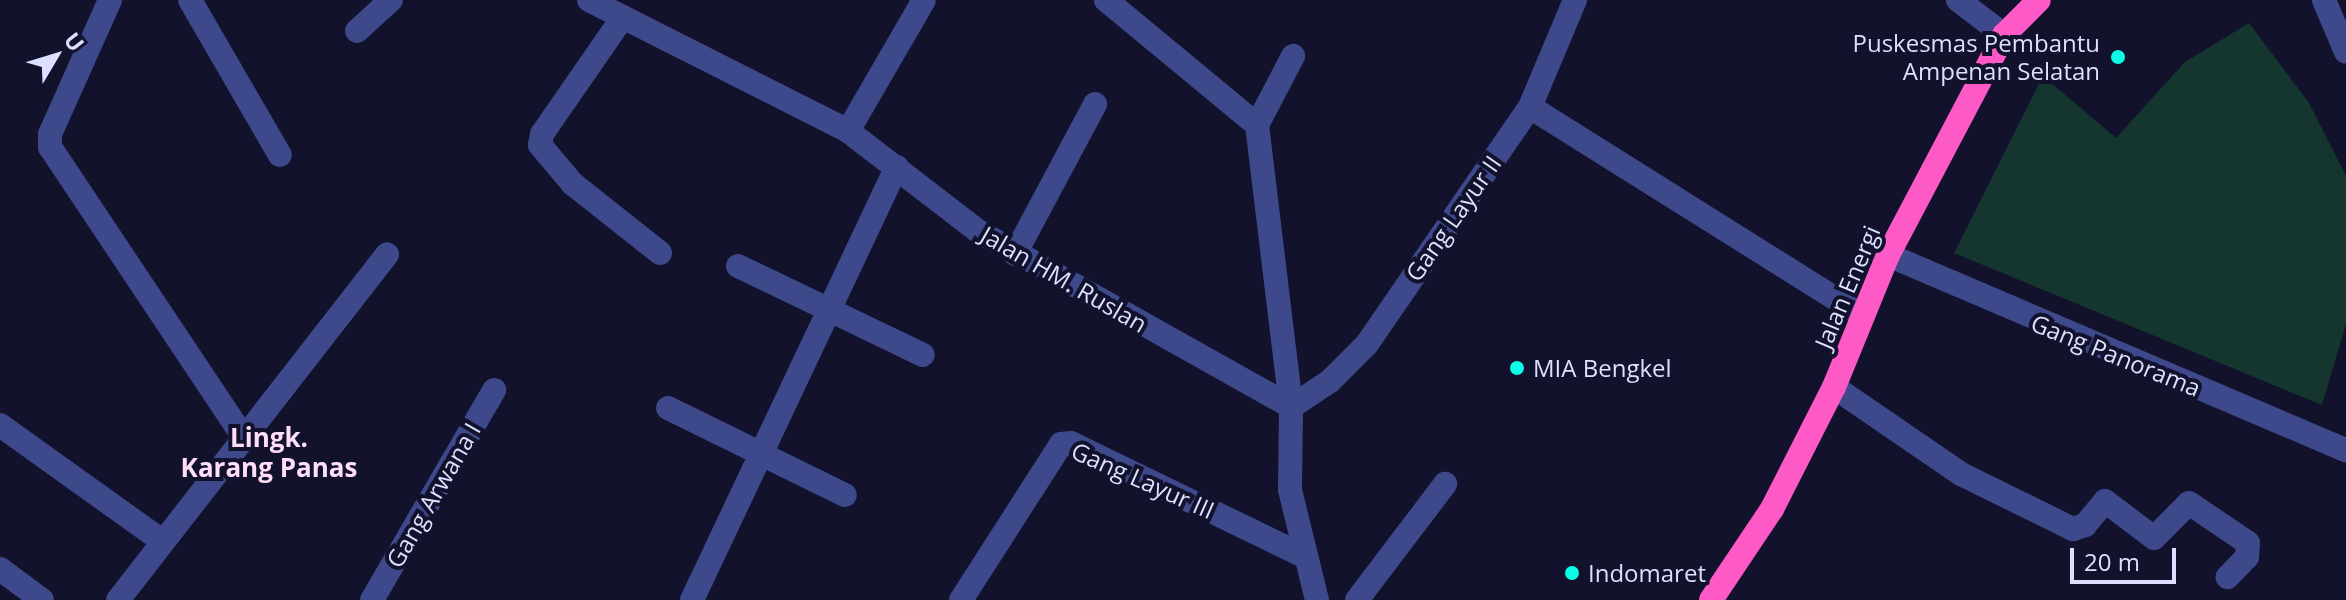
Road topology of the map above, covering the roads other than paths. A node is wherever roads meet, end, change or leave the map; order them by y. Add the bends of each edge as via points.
1 (110, 0) edge
2 (190, 0) edge
3 (391, 0) edge
4 (589, 0) edge
5 (924, 0) edge
6 (1106, 0) edge
7 (1575, 0) edge
8 (1958, 0) edge
9 (2039, 0) edge
10 (2324, 0) edge
11 (623, 17) junction
12 (357, 31) dead end
13 (2004, 35) junction
14 (2346, 52) edge
15 (1293, 56) dead end
16 (1095, 104) dead end
17 (1530, 107) junction
18 (1257, 125) junction
19 (848, 131) junction
20 (280, 155) dead end
21 (897, 167) junction
22 (660, 253) dead end
23 (387, 254) dead end
24 (1015, 254) junction
25 (1888, 255) junction
26 (738, 266) dead end
27 (830, 310) junction
28 (1862, 315) junction
29 (923, 355) dead end
30 (1834, 387) junction
31 (494, 390) dead end
32 (1291, 407) junction
33 (668, 408) dead end
34 (0, 425) edge
35 (244, 438) junction
36 (2345, 446) edge
37 (761, 454) junction
38 (1445, 484) dead end
39 (845, 495) dead end
40 (162, 541) junction
41 (1306, 557) junction
42 (0, 569) edge
43 (2228, 577) dead end
44 (42, 600) edge
45 (118, 600) edge
46 (372, 600) edge
47 (692, 600) edge
48 (961, 600) edge
49 (1317, 600) edge
50 (1357, 600) edge
51 (1711, 600) edge

1 - 35 street via 48,141
2 - 20 street
3 - 12 street
4 - 11 street, Jalan HM. Ruslan
5 - 19 street
6 - 18 street
7 - 17 street, Gang Layur II
8 - 13 street
9 - 13 highway, Jalan Energi
10 - 14 street
11 - 19 street, Jalan HM. Ruslan
11 - 22 street via 542,134 540,145 573,184
13 - 25 highway, Jalan Energi
15 - 18 street
16 - 24 street
17 - 28 street
17 - 32 street, Gang Layur II via 1367,344 1330,381
18 - 32 street
19 - 21 street, Jalan HM. Ruslan
21 - 24 street, Jalan HM. Ruslan
21 - 27 street
23 - 35 street
24 - 32 street, Jalan HM. Ruslan
25 - 28 highway, Jalan Energi
25 - 36 street, Gang Panorama
26 - 27 street
27 - 29 street
27 - 37 street
28 - 30 highway, Jalan Energi
30 - 43 street via 1961,474 2073,529 2085,525 2105,501 2154,538 2189,503 2248,543 2247,557
30 - 51 highway, Jalan Energi via 1772,509
31 - 46 street, Gang Arwana I
32 - 41 street via 1290,490
33 - 37 street
34 - 40 street
35 - 40 street
37 - 39 street
37 - 47 street
38 - 50 street
40 - 45 street
41 - 48 street, Gang Layur III via 1071,443 1061,444
41 - 49 street
42 - 44 street

